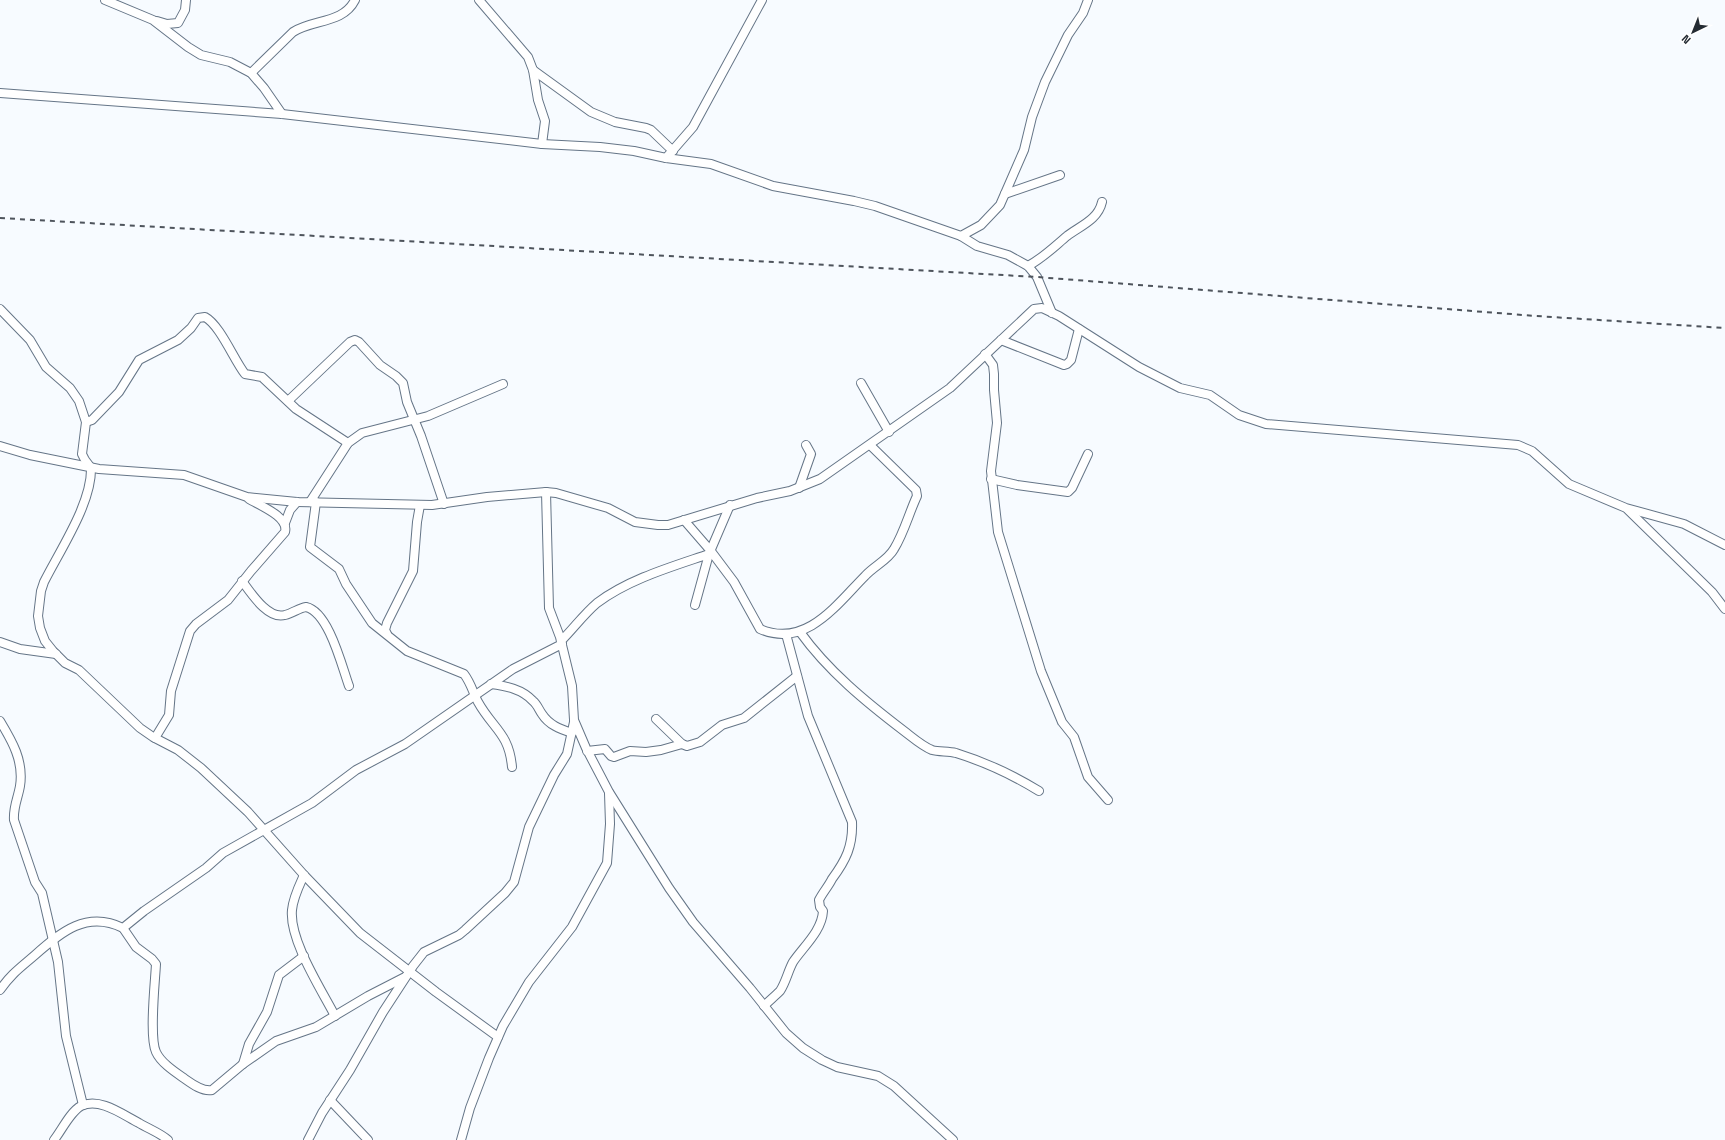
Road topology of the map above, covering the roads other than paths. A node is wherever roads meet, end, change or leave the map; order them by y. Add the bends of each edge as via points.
1 (104, 0) edge
2 (186, 0) edge
3 (355, 0) edge
4 (479, 0) edge
5 (762, 0) edge
6 (1088, 0) edge
7 (153, 20) junction
8 (533, 70) junction
9 (251, 73) junction
10 (0, 93) edge
11 (282, 114) junction
12 (542, 144) junction
13 (673, 151) junction
14 (666, 158) junction
15 (1060, 175) dead end
16 (1005, 194) junction
17 (1102, 202) dead end
18 (961, 236) junction
19 (1028, 266) junction
20 (0, 309) edge
21 (1052, 313) junction
22 (1079, 329) junction
23 (1001, 340) junction
24 (985, 354) junction
25 (861, 383) dead end
26 (502, 384) dead end
27 (288, 401) junction
28 (413, 420) junction
29 (86, 422) junction
30 (889, 432) junction
31 (348, 443) junction
32 (806, 444) dead end
33 (870, 445) junction
34 (0, 446) edge
35 (1088, 454) dead end
36 (91, 468) junction
37 (991, 479) junction
38 (799, 488) junction
39 (546, 492) junction
40 (247, 497) junction
41 (297, 502) junction
42 (313, 502) junction
43 (444, 504) junction
44 (420, 505) junction
45 (730, 505) junction
46 (1626, 508) junction
47 (684, 520) junction
48 (285, 523) junction
49 (1725, 545) edge
50 (710, 552) junction
51 (242, 581) junction
52 (695, 605) dead end
53 (1725, 609) edge
54 (800, 632) junction
55 (387, 634) junction
56 (786, 634) junction
57 (0, 642) edge
58 (562, 642) junction
59 (56, 654) junction
60 (797, 676) junction
61 (491, 684) junction
62 (349, 686) dead end
63 (475, 695) junction
64 (656, 719) dead end
65 (574, 720) junction
66 (0, 721) edge
67 (572, 733) junction
68 (155, 738) junction
69 (682, 744) junction
70 (587, 751) junction
71 (512, 767) dead end
72 (1039, 791) dead end
73 (609, 792) junction
74 (1108, 800) dead end
75 (265, 831) junction
76 (304, 875) junction
77 (123, 928) junction
78 (52, 939) junction
79 (304, 956) junction
80 (408, 974) junction
81 (0, 990) edge
82 (764, 1006) junction
83 (335, 1016) junction
84 (498, 1037) junction
85 (242, 1064) junction
86 (330, 1100) junction
87 (83, 1105) junction
88 (54, 1140) edge
89 (168, 1140) edge
90 (308, 1140) edge
91 (368, 1140) edge
92 (461, 1140) edge
93 (953, 1140) edge

1 - 7 street
2 - 7 street via 185,10 178,23 167,24
3 - 9 street via 345,14 293,32
4 - 8 street via 528,57
5 - 13 street via 693,128
6 - 16 street via 1045,82 1024,150
7 - 9 street via 188,48 230,62
8 - 12 street via 538,100 545,121
8 - 13 street via 591,112 614,122 651,130
9 - 11 street
10 - 11 street
11 - 12 street
12 - 14 street via 634,151
13 - 14 street
14 - 18 street via 711,164 773,186 861,203
15 - 16 street
16 - 18 street via 1000,205 981,226
17 - 19 street via 1087,224
18 - 19 street via 977,246 1008,255
19 - 21 street via 1037,277
20 - 29 street via 30,340 46,367 70,388 79,401
21 - 22 street
21 - 23 street via 1042,308 1034,309
22 - 23 street via 1071,360 1064,365
22 - 46 street via 1139,367 1185,390 1210,395 1230,410 1256,422 1290,427 1518,445 1532,451 1569,484
23 - 24 street
24 - 30 street via 950,388
24 - 37 street via 993,365 998,423
25 - 30 street
26 - 28 street
27 - 28 street via 355,340 385,370 403,383
27 - 29 street via 262,377 245,374 210,320 202,317 198,318 178,340 139,360 119,392 92,420
27 - 31 street
28 - 31 street via 370,430
28 - 43 street
29 - 36 street via 82,454
30 - 33 street
31 - 42 street
32 - 38 street via 811,454
33 - 38 street via 820,478
33 - 54 street via 916,490 917,496 894,550 865,576 844,600
34 - 36 street
35 - 37 street via 1068,492
36 - 40 street via 184,475
36 - 59 street via 90,487 83,506 41,591 38,616 40,628 45,641
37 - 74 street via 998,532 1041,671 1062,722 1075,741 1088,777
38 - 45 street
39 - 43 street
39 - 47 street via 608,508 635,522 668,524
39 - 58 street via 549,608
40 - 41 street
40 - 48 street
41 - 42 street
41 - 48 street via 290,510
42 - 44 street
42 - 55 street via 310,547 337,567 369,620
43 - 44 street
44 - 55 street via 413,571 387,622
45 - 47 street
45 - 50 street
46 - 49 street via 1684,524
46 - 53 street via 1712,592
47 - 50 street
48 - 51 street via 286,528 282,537
50 - 52 street
50 - 56 street via 734,582 757,627 763,631
50 - 58 street via 646,576 607,597 596,604
51 - 62 street via 254,597 271,612 285,615 306,607 316,612 328,630
51 - 68 street via 223,605 190,631 170,691 168,715
54 - 56 street
54 - 72 street via 829,668 873,707 932,750 956,753 1010,774
55 - 63 street via 407,651 464,674
56 - 60 street
57 - 59 street via 20,649
58 - 61 street
58 - 65 street via 572,686
59 - 68 street via 65,663 79,670 140,728
60 - 69 street via 744,718 722,725 700,742 687,746
60 - 82 street via 808,716 852,822 852,842 839,869 819,900 823,915 819,924 792,964 779,991
61 - 63 street
61 - 67 street via 516,689 526,695 534,701 548,722
63 - 71 street via 485,713 505,738 509,746
63 - 75 street via 404,744 356,770 328,793
64 - 69 street
65 - 67 street
65 - 70 street
66 - 78 street via 16,750 19,761 20,781 13,810 14,820 35,882 42,893
67 - 80 street via 567,754 529,828 519,869 511,888 459,935 424,952
68 - 75 street via 178,750 201,768
69 - 70 street via 646,752 630,751 614,757 605,749
70 - 73 street
73 - 82 street via 678,903
73 - 84 street via 608,854 604,869 572,926 529,982
75 - 76 street
75 - 77 street via 223,853
76 - 79 street via 292,912 295,934
76 - 80 street via 360,933
77 - 78 street via 102,921 66,929
77 - 85 street via 136,948 156,964 154,1048 161,1059 190,1083 208,1091
78 - 81 street via 10,975
78 - 87 street via 62,986 66,1036
79 - 83 street
79 - 85 street via 279,975 267,1012 249,1044
80 - 83 street
80 - 84 street
80 - 86 street
82 - 93 street via 786,1033 803,1048 838,1067 878,1076 894,1086
83 - 85 street via 316,1027 276,1041
84 - 92 street via 470,1108
86 - 90 street
86 - 91 street
87 - 88 street via 75,1111
87 - 89 street via 109,1108

